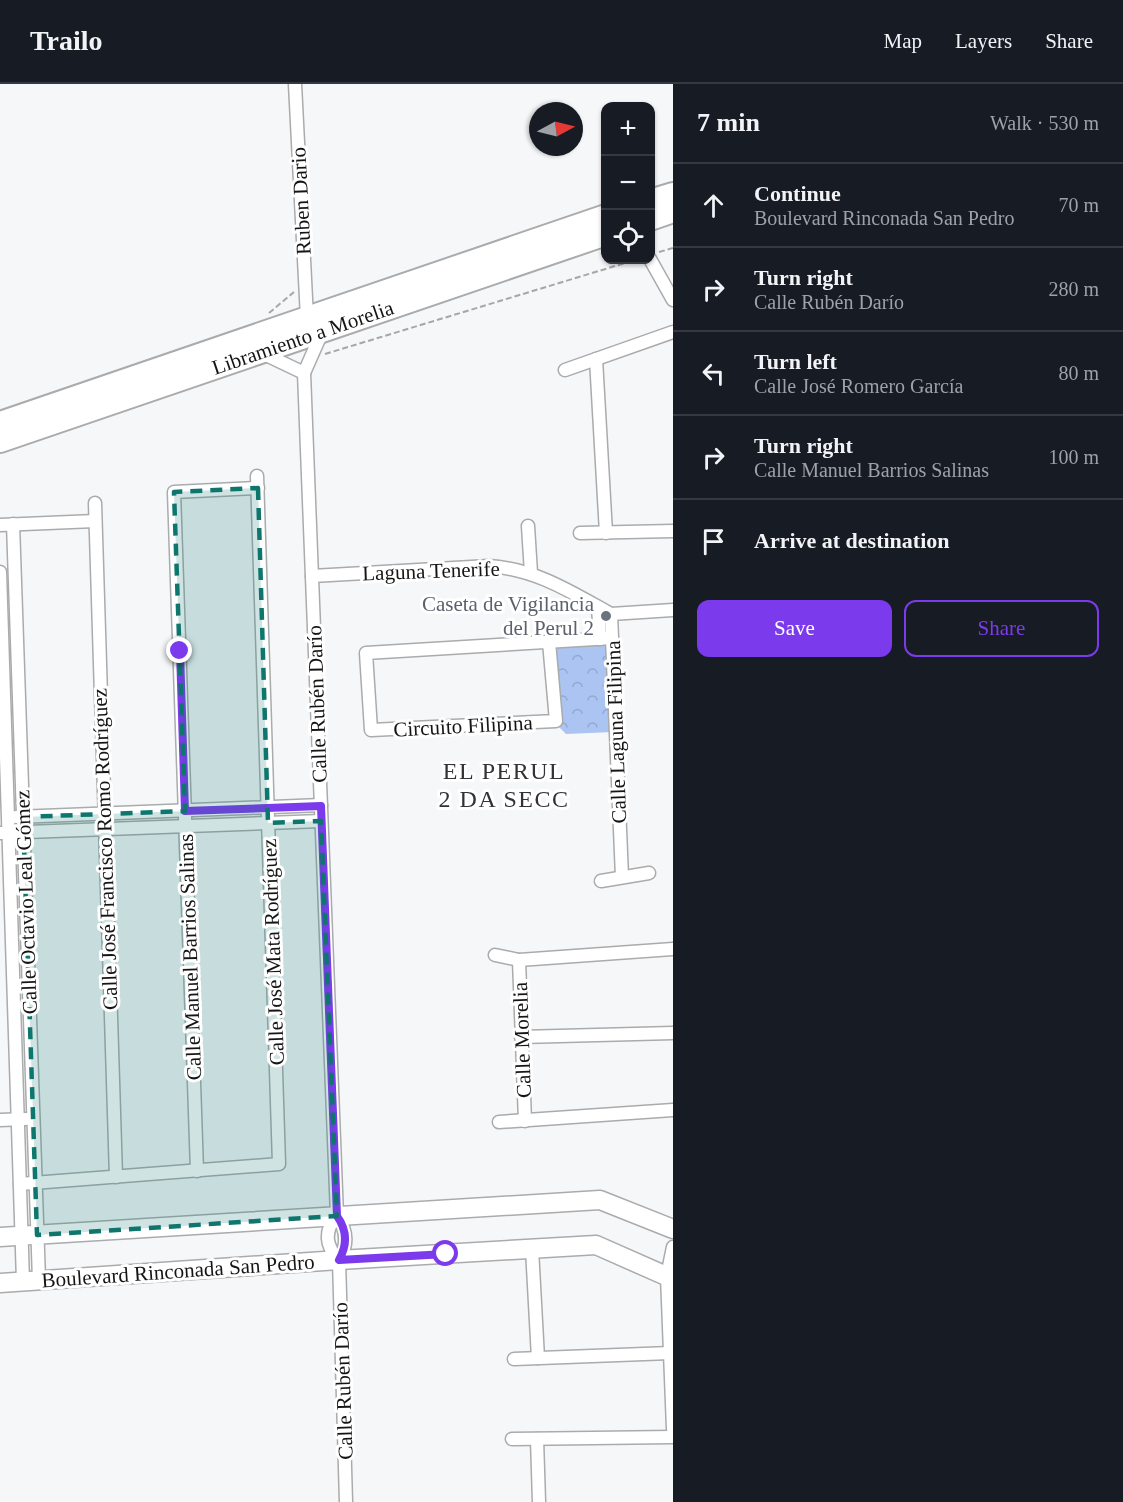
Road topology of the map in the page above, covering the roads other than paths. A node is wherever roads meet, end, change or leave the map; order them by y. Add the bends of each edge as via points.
1 (295, 84) edge
2 (673, 194) edge
3 (655, 200) edge
4 (673, 211) edge
5 (601, 218) edge
6 (655, 218) edge
7 (601, 236) edge
8 (655, 264) edge
9 (673, 300) edge
10 (315, 324) junction
11 (673, 332) edge
12 (260, 352) junction
13 (596, 359) junction
14 (565, 370) dead end
15 (304, 373) junction
16 (0, 423) edge
17 (0, 441) edge
18 (258, 482) joint
19 (94, 502) dead end
20 (95, 521) junction
21 (6, 525) edge
22 (528, 526) dead end
23 (673, 531) edge
24 (580, 533) dead end
25 (606, 533) junction
26 (0, 572) edge
27 (531, 573) junction
28 (312, 576) junction
29 (598, 607) junction
30 (673, 610) edge
31 (611, 614) junction
32 (606, 639) junction
33 (549, 642) junction
34 (321, 806) junction
35 (268, 807) junction
36 (185, 811) junction
37 (104, 814) junction
38 (4, 817) edge
39 (23, 817) junction
40 (321, 821) junction
41 (268, 823) junction
42 (185, 826) junction
43 (105, 829) junction
44 (23, 832) junction
45 (4, 833) edge
46 (649, 873) dead end
47 (621, 877) junction
48 (601, 881) dead end
49 (673, 949) edge
50 (495, 955) dead end
51 (519, 960) junction
52 (673, 1033) edge
53 (521, 1037) junction
54 (673, 1110) edge
55 (33, 1119) junction
56 (0, 1120) edge
57 (18, 1120) junction
58 (525, 1121) junction
59 (499, 1122) dead end
60 (196, 1171) junction
61 (116, 1177) junction
62 (35, 1183) junction
63 (20, 1184) junction
64 (337, 1216) junction
65 (673, 1229) edge
66 (29, 1235) junction
67 (0, 1237) edge
68 (673, 1247) edge
69 (532, 1249) junction
70 (339, 1260) junction
71 (670, 1278) edge
72 (31, 1281) junction
73 (0, 1283) edge
74 (670, 1353) junction
75 (538, 1358) junction
76 (514, 1359) dead end
77 (673, 1429) edge
78 (673, 1437) edge
79 (512, 1439) dead end
80 (537, 1439) junction
81 (346, 1502) edge
82 (539, 1502) edge

1 - 10 street, Ruben Dario via 306,282
2 - 3 highway
4 - 6 highway
5 - 10 highway, Libramiento a Morelia
7 - 10 highway, Libramiento a Morelia
8 - 9 street
10 - 12 highway, Libramiento a Morelia
10 - 15 street, Calle Rubén Darío via 311,359
10 - 16 highway, Libramiento a Morelia
11 - 13 street
12 - 15 street
12 - 17 highway, Libramiento a Morelia
13 - 14 street
13 - 25 street
15 - 28 street, Calle Rubén Darío
18 - 35 street, Calle José Mata Rodríguez
18 - 36 street, Calle Manuel Barrios Salinas via 174,492
19 - 20 street, Calle José Francisco Romo Rodríguez
20 - 21 street
20 - 37 street, Calle José Francisco Romo Rodríguez
21 - 39 street, Calle Octavio Leal Gómez
22 - 27 street
23 - 25 street
24 - 25 street
26 - 38 street, Calle Octavio Leal Gómez
27 - 28 street, Laguna Tenerife via 489,566
27 - 29 street, Laguna Tenerife
28 - 34 street, Calle Rubén Darío
29 - 31 street, Laguna Tenerife
29 - 32 street
30 - 31 street, Calle Laguna Filipina
31 - 32 street, Calle Laguna Filipina
32 - 33 street, Circuito Filipina
32 - 47 street, Calle Laguna Filipina
33 - 33 street, Circuito Filipina via 366,653 371,730 556,721
34 - 35 street
34 - 40 street, Calle Rubén Darío
35 - 36 street
35 - 41 street, Calle José Mata Rodríguez
36 - 37 street
36 - 42 street, Calle Manuel Barrios Salinas
37 - 39 street
37 - 43 street, Calle José Francisco Romo Rodríguez
38 - 39 street
38 - 45 street, Calle Octavio Leal Gómez
39 - 44 street, Calle Octavio Leal Gómez
40 - 41 street
40 - 64 street, Calle Rubén Darío
41 - 42 street
41 - 60 street, Calle José Mata Rodríguez via 279,1164
42 - 43 street
42 - 60 street, Calle Manuel Barrios Salinas
43 - 44 street
43 - 61 street, Calle José Francisco Romo Rodríguez
44 - 45 street
44 - 55 street, Calle Octavio Leal Gómez
45 - 57 street, Calle Octavio Leal Gómez
46 - 47 street
47 - 48 street
49 - 51 street
50 - 51 street
51 - 53 street, Calle Morelia
52 - 53 street
53 - 58 street, Calle Morelia
54 - 58 street
55 - 57 street
55 - 62 street, Calle Octavio Leal Gómez
56 - 57 street
57 - 63 street, Calle Octavio Leal Gómez
58 - 59 street
60 - 61 street
61 - 62 street
62 - 63 street
62 - 66 street, Calle Octavio Leal Gómez
63 - 66 street, Calle Octavio Leal Gómez
64 - 65 street via 600,1200
64 - 66 street
64 - 70 street, Calle Rubén Darío via 346,1241
64 - 70 street, Calle Rubén Darío via 327,1235 330,1249
66 - 67 street
66 - 72 street, Calle Octavio Leal Gómez
68 - 71 street
69 - 70 street, Boulevard Rinconada San Pedro
69 - 71 street, Boulevard Rinconada San Pedro via 596,1245
69 - 75 street
70 - 72 street, Boulevard Rinconada San Pedro
70 - 81 street, Calle Rubén Darío
71 - 74 street
72 - 73 street, Boulevard Rinconada San Pedro
74 - 75 street
74 - 77 street
75 - 76 street
78 - 80 street
79 - 80 street
80 - 82 street

